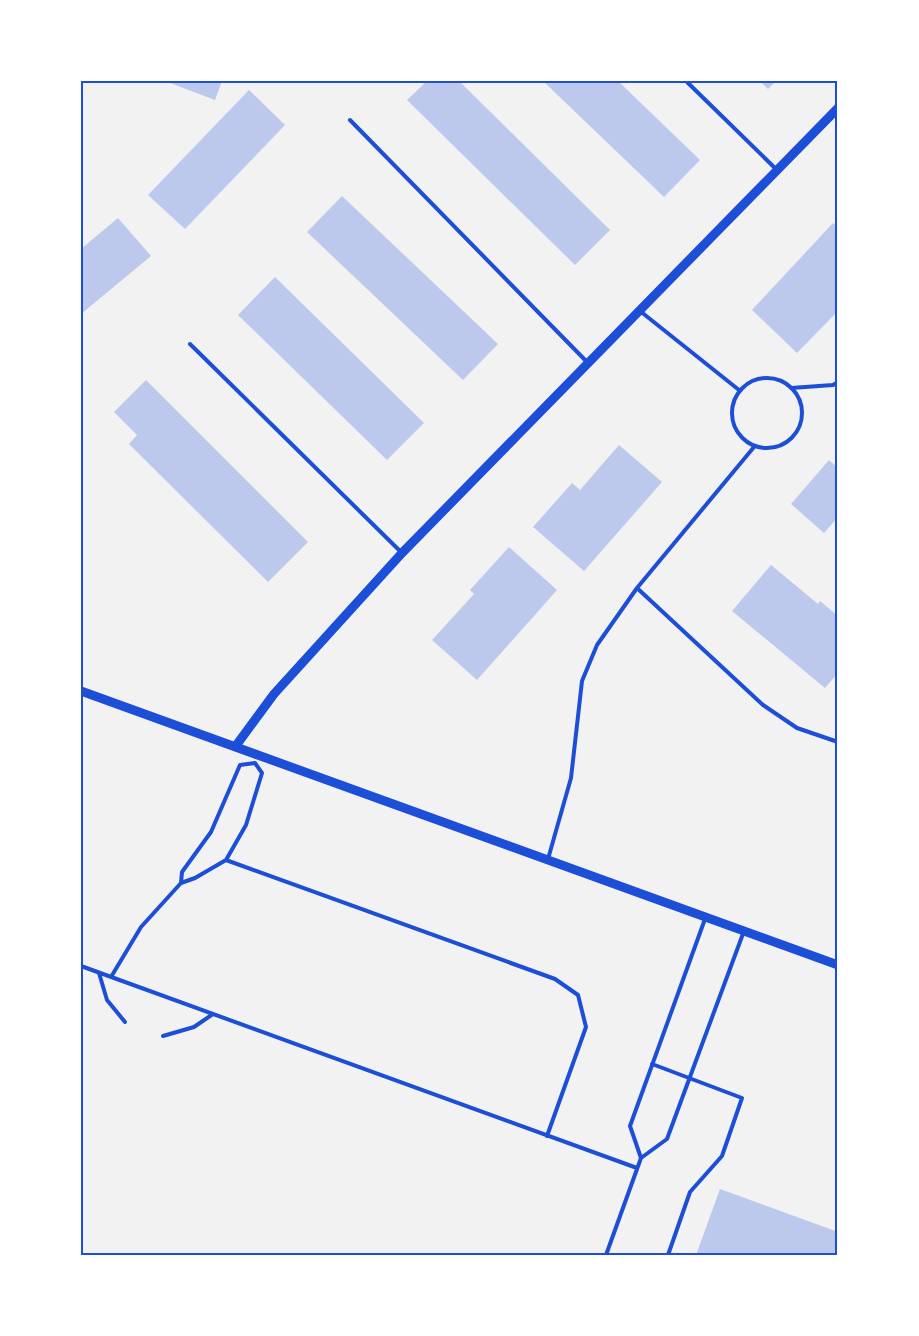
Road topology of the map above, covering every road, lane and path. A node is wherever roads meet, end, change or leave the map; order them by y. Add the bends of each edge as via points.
1 (686, 81) edge
2 (838, 108) edge
3 (350, 120) dead end
4 (777, 170) junction
5 (640, 311) junction
6 (190, 344) dead end
7 (589, 363) junction
8 (838, 382) edge
9 (792, 388) junction
10 (740, 390) junction
11 (754, 447) junction
12 (402, 553) junction
13 (638, 588) junction
14 (81, 691) edge
15 (838, 742) edge
16 (236, 747) junction
17 (256, 759) junction
18 (548, 859) junction
19 (226, 860) junction
20 (181, 882) junction
21 (706, 916) junction
22 (744, 930) junction
23 (838, 965) edge
24 (81, 966) edge
25 (99, 973) junction
26 (110, 977) junction
27 (213, 1014) junction
28 (125, 1022) dead end
29 (163, 1036) dead end
30 (652, 1064) junction
31 (689, 1078) junction
32 (547, 1136) junction
33 (641, 1158) junction
34 (637, 1168) junction
35 (606, 1255) edge
36 (668, 1255) edge

1 - 4 lane
2 - 4 street
3 - 7 lane
4 - 5 street
5 - 7 street
5 - 10 lane
6 - 12 lane
7 - 12 street
8 - 9 lane
9 - 10 lane via 775,378 755,379
9 - 11 lane via 801,404 801,424 791,440 773,449
10 - 11 lane via 731,411 736,432
11 - 13 lane
12 - 16 street via 274,694
13 - 15 lane via 763,704 797,728
13 - 18 lane via 597,644 582,682 572,778
14 - 16 street
16 - 17 street
17 - 18 street
17 - 19 lane via 262,773 246,825
17 - 20 lane via 240,765 211,832 182,872
18 - 21 street
19 - 20 lane
19 - 32 lane via 555,979 578,995 586,1027
20 - 26 lane via 141,927
21 - 22 street
21 - 30 lane
22 - 23 street
22 - 31 lane
24 - 25 lane
25 - 26 lane
25 - 28 lane via 107,1000
26 - 27 lane
27 - 29 lane via 194,1027
27 - 32 lane
30 - 31 lane
30 - 33 lane via 630,1126
31 - 33 lane via 667,1139
31 - 36 lane via 742,1098 722,1156 690,1192
32 - 34 lane
33 - 34 lane
34 - 35 lane

